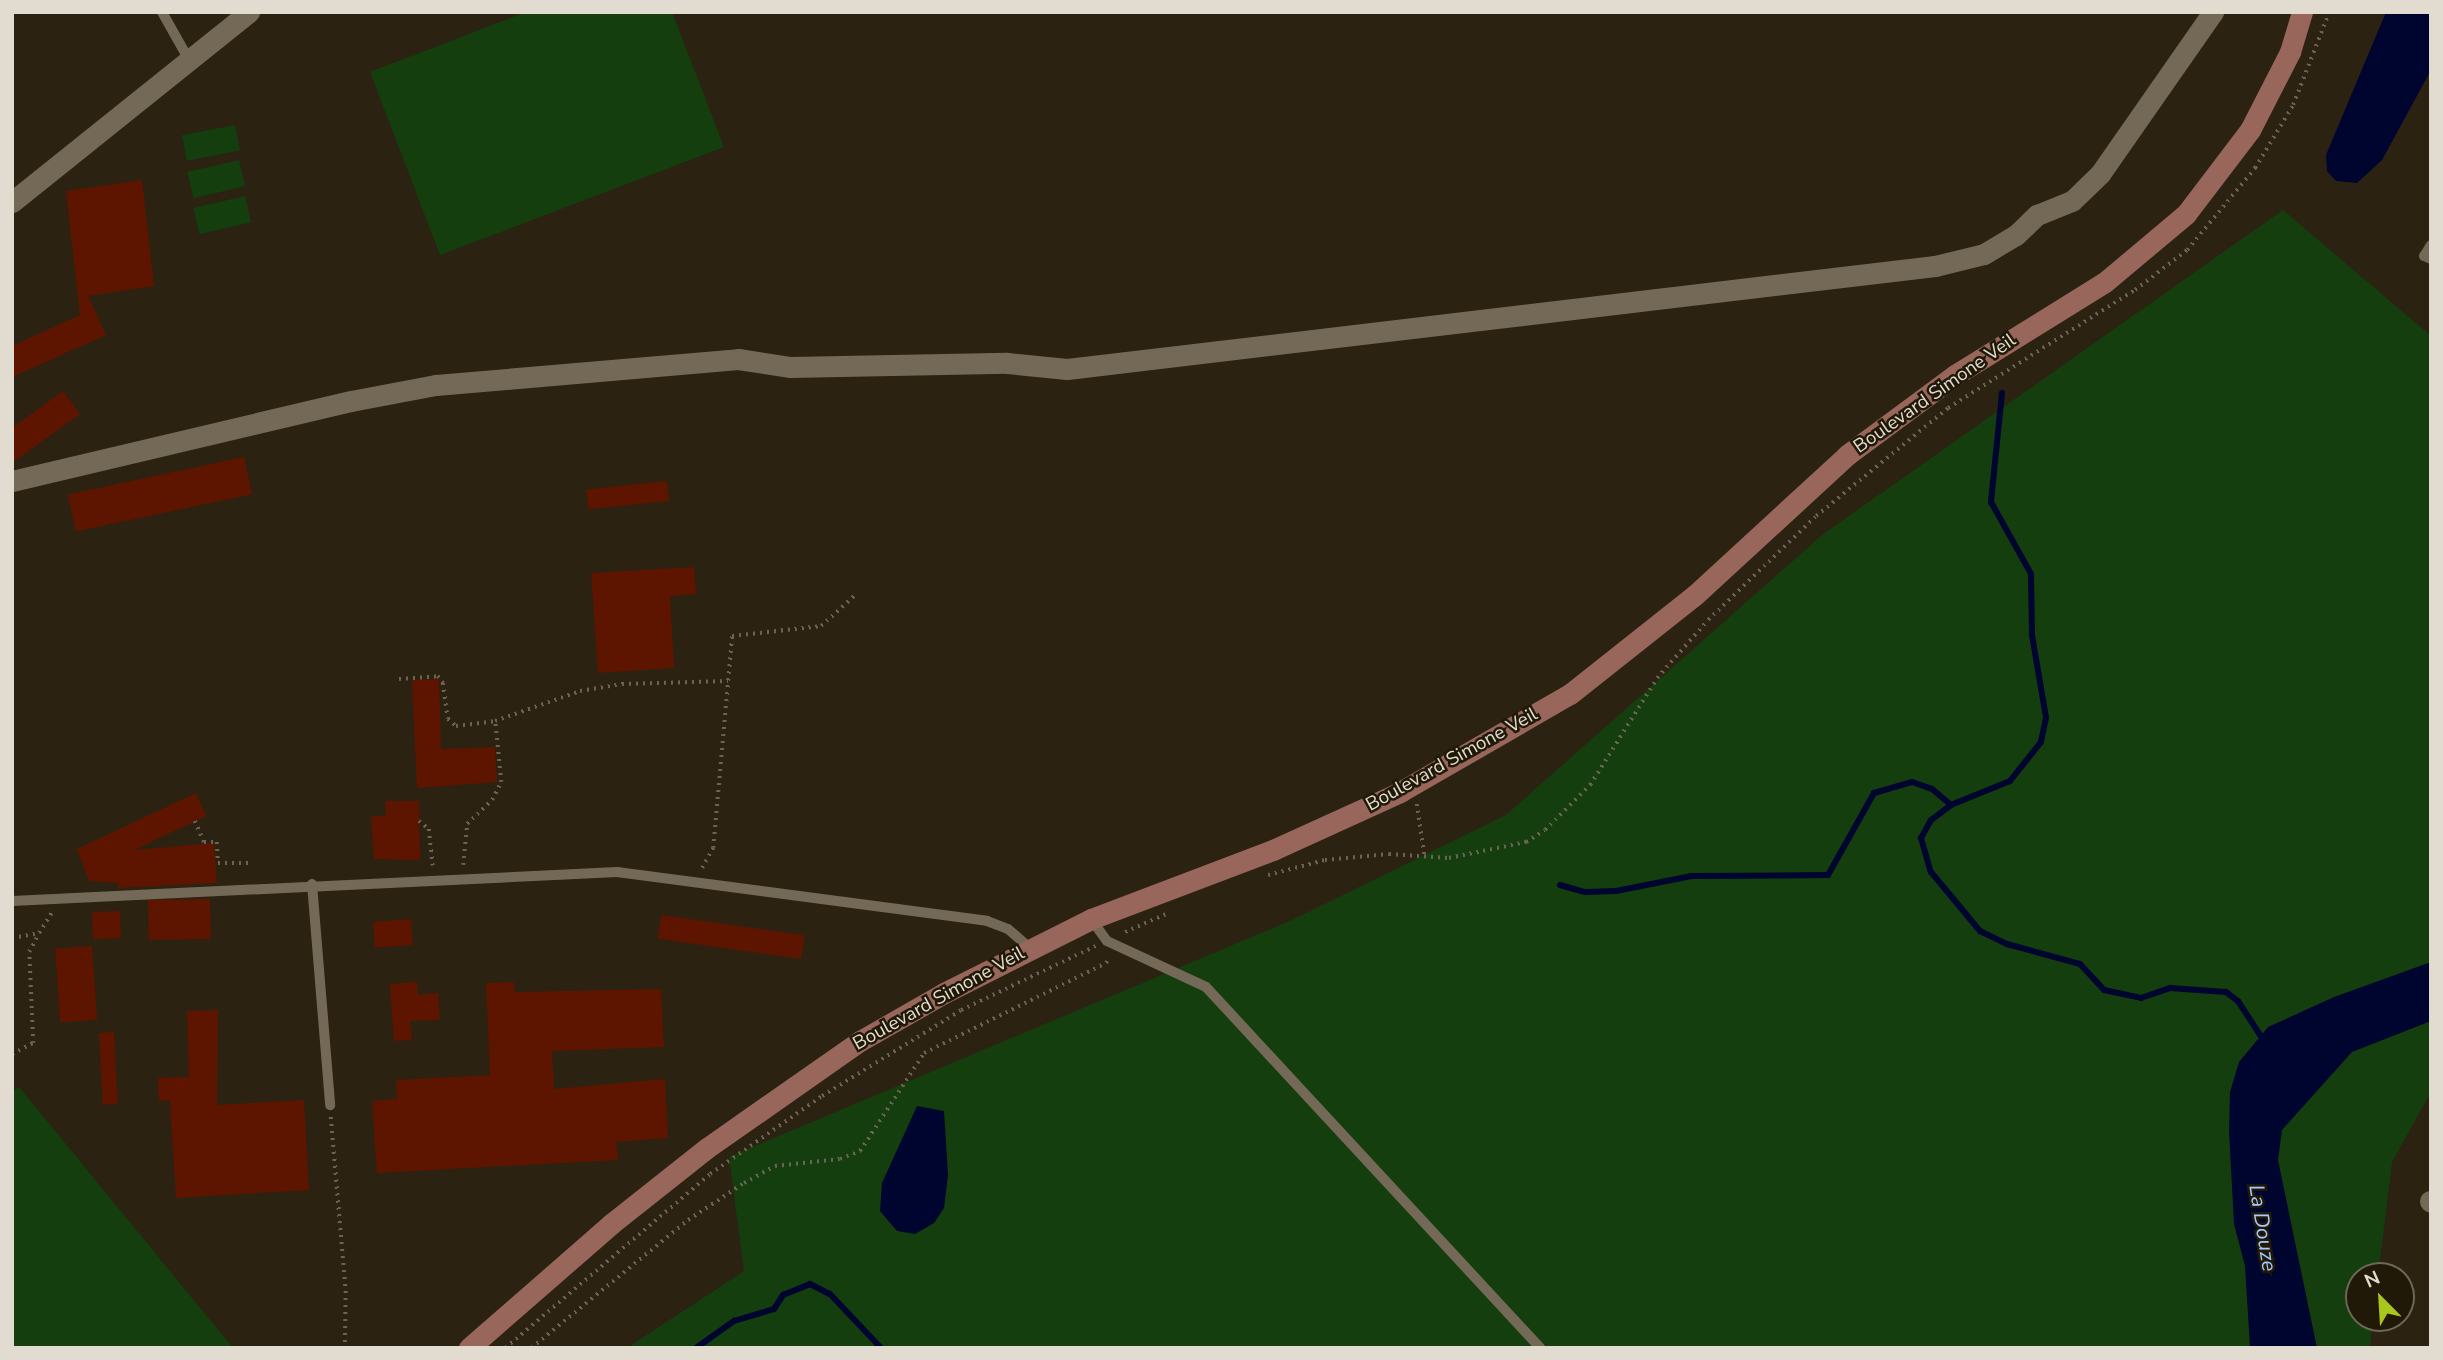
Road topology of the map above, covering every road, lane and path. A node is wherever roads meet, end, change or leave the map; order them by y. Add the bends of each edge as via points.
1 (162, 12) edge
2 (249, 12) edge
3 (2213, 12) edge
4 (2302, 12) edge
5 (189, 60) junction
6 (12, 202) edge
7 (2431, 245) edge
8 (2431, 259) edge
9 (12, 481) edge
10 (856, 594) dead end
11 (400, 679) dead end
12 (728, 681) junction
13 (495, 721) junction
14 (1416, 784) junction
15 (195, 821) dead end
16 (419, 821) dead end
17 (1425, 858) dead end
18 (253, 863) dead end
19 (463, 878) junction
20 (434, 879) junction
21 (682, 880) junction
22 (312, 884) junction
23 (52, 899) junction
24 (12, 901) edge
25 (1091, 919) junction
26 (39, 933) junction
27 (12, 938) edge
28 (1107, 941) junction
29 (1030, 948) junction
30 (12, 1054) edge
31 (330, 1105) joint
32 (345, 1348) edge
33 (469, 1348) edge
34 (530, 1348) edge
35 (1540, 1348) edge

1 - 5 lane
2 - 5 street
3 - 9 street via 2100,174 2072,201 2037,215 2016,235 1984,254 1935,266 1067,369 1007,363 789,367 738,359 436,385
4 - 14 main road, Boulevard Simone Veil via 2290,51 2250,130 2202,195 2150,247 2105,282 1933,391 1847,455 1695,595 1570,694
5 - 6 street
7 - 8 lane via 2424,256
10 - 12 path via 821,626 732,636
11 - 13 path via 438,676 448,719 456,726
12 - 13 path via 622,684 580,691
12 - 21 path via 713,848 702,868
13 - 19 path via 501,782 492,800 467,824
14 - 17 path
14 - 25 main road, Boulevard Simone Veil via 1273,850
15 - 18 path via 204,842 217,842 218,863
16 - 20 path via 429,829
19 - 20 lane
19 - 21 lane via 617,872
20 - 22 lane
21 - 29 lane via 987,921 1008,929
22 - 23 lane
22 - 31 lane
23 - 24 lane
23 - 26 path via 48,924
25 - 28 lane
25 - 29 main road, Boulevard Simone Veil
26 - 27 path
26 - 30 path via 29,952 33,1043
28 - 34 path via 1112,950 1106,963 924,1053 860,1151 840,1160 775,1166 744,1183 688,1220
28 - 35 lane via 1206,987
29 - 33 main road, Boulevard Simone Veil via 860,1041 707,1148 611,1224
31 - 32 path via 346,1291

